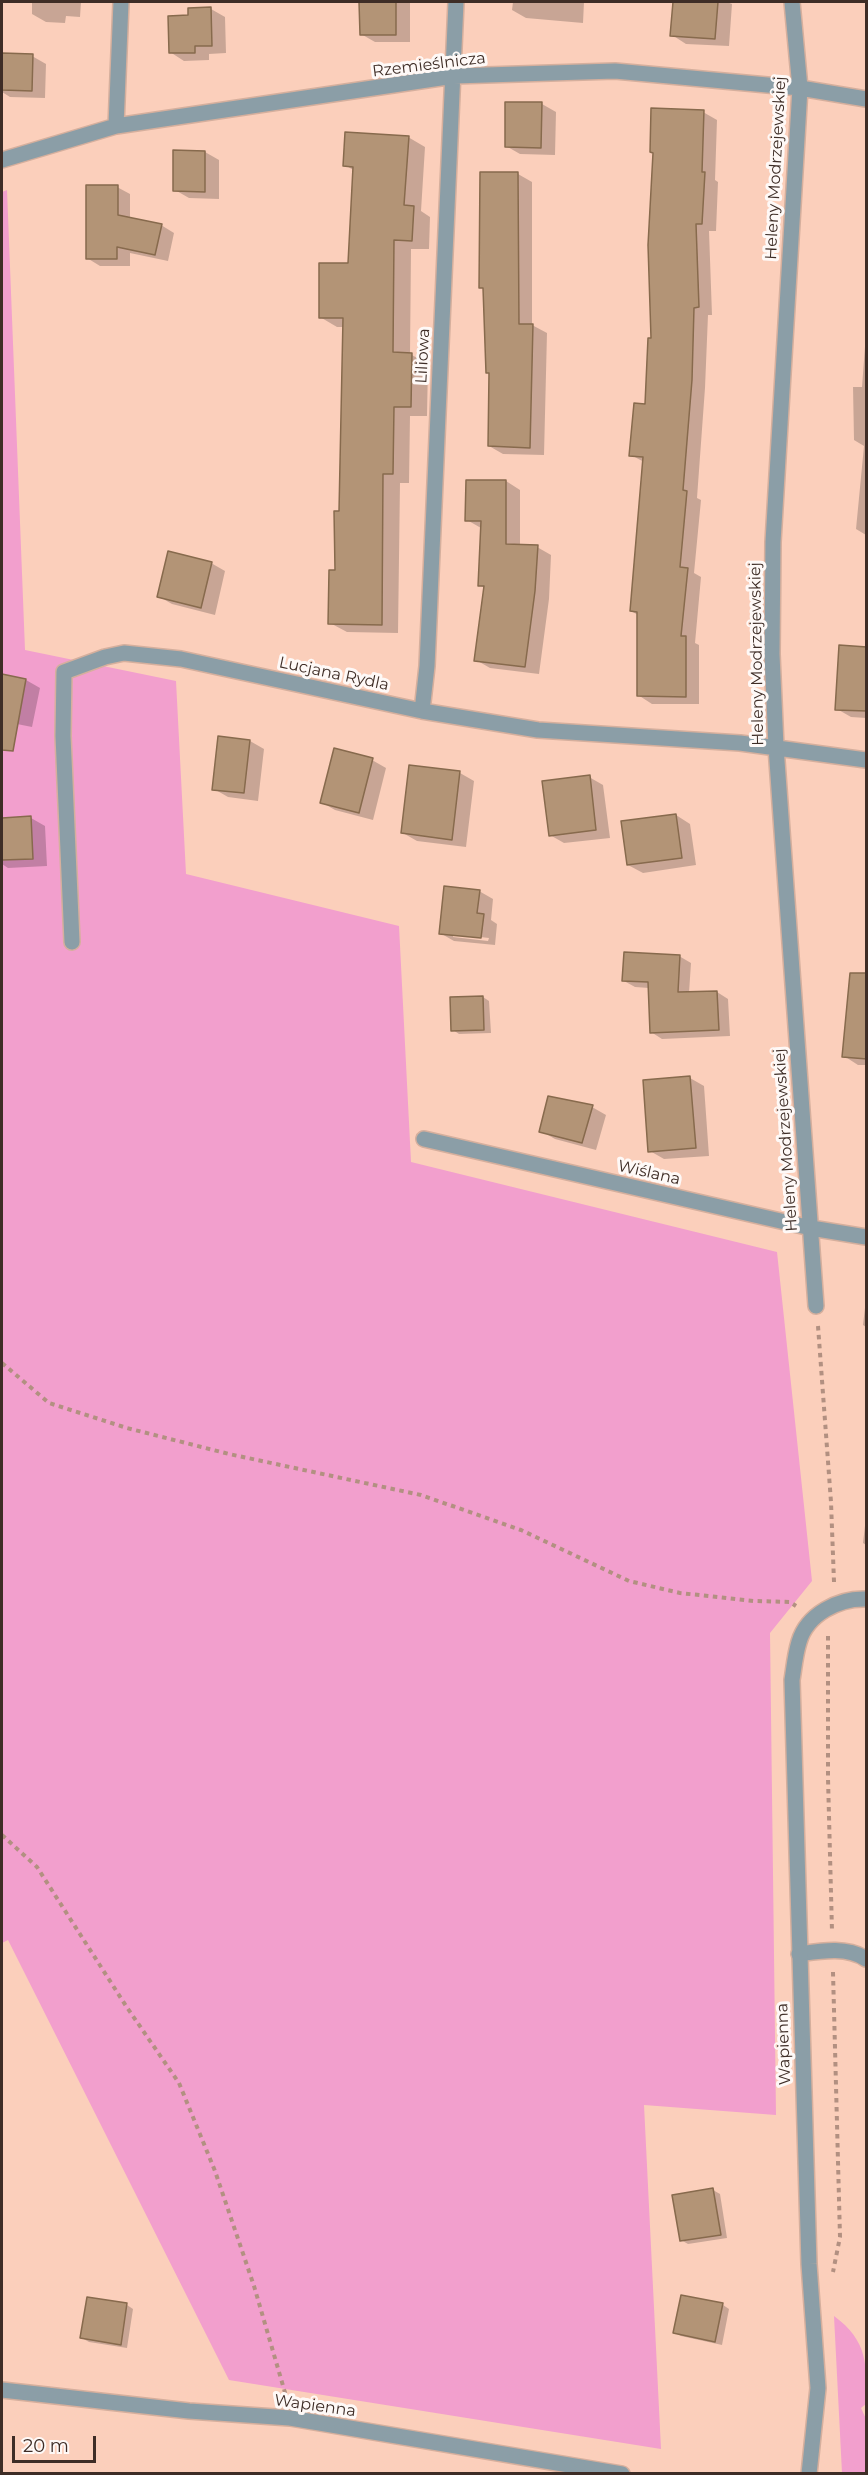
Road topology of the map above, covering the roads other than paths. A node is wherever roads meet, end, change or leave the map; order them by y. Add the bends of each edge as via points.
1 (121, 2) edge
2 (456, 2) edge
3 (792, 2) edge
4 (454, 76) junction
5 (801, 88) junction
6 (867, 99) edge
7 (116, 126) junction
8 (2, 160) edge
9 (422, 711) junction
10 (776, 747) junction
11 (867, 760) edge
12 (72, 942) dead end
13 (424, 1139) dead end
14 (811, 1228) junction
15 (867, 1237) edge
16 (816, 1306) road end
17 (867, 1599) edge
18 (799, 1954) junction
19 (867, 1959) edge
20 (2, 2390) edge
21 (622, 2474) edge
22 (809, 2474) edge

1 - 7 street
2 - 4 street, Liliowa
3 - 5 street, Heleny Modrzejewskiej
4 - 5 street, Rzemieślnicza via 615,71
4 - 7 street, Rzemieślnicza
4 - 9 street, Liliowa via 428,655
5 - 6 street, Rzemieślnicza
5 - 10 street, Heleny Modrzejewskiej via 773,542
7 - 8 street, Rzemieślnicza
9 - 10 street, Lucjana Rydla via 538,730
9 - 12 street, Lucjana Rydla via 181,659 124,653 64,672
10 - 11 street, Lucjana Rydla
10 - 14 street, Heleny Modrzejewskiej
13 - 14 street, Wiślana
14 - 15 street, Wiślana
14 - 16 street, Heleny Modrzejewskiej
17 - 18 street, Wapienna via 834,1604 814,1618 799,1640 792,1680
18 - 19 street via 832,1950 860,1954
18 - 22 street, Wapienna via 809,2264 818,2388
20 - 21 street, Wapienna via 290,2418

